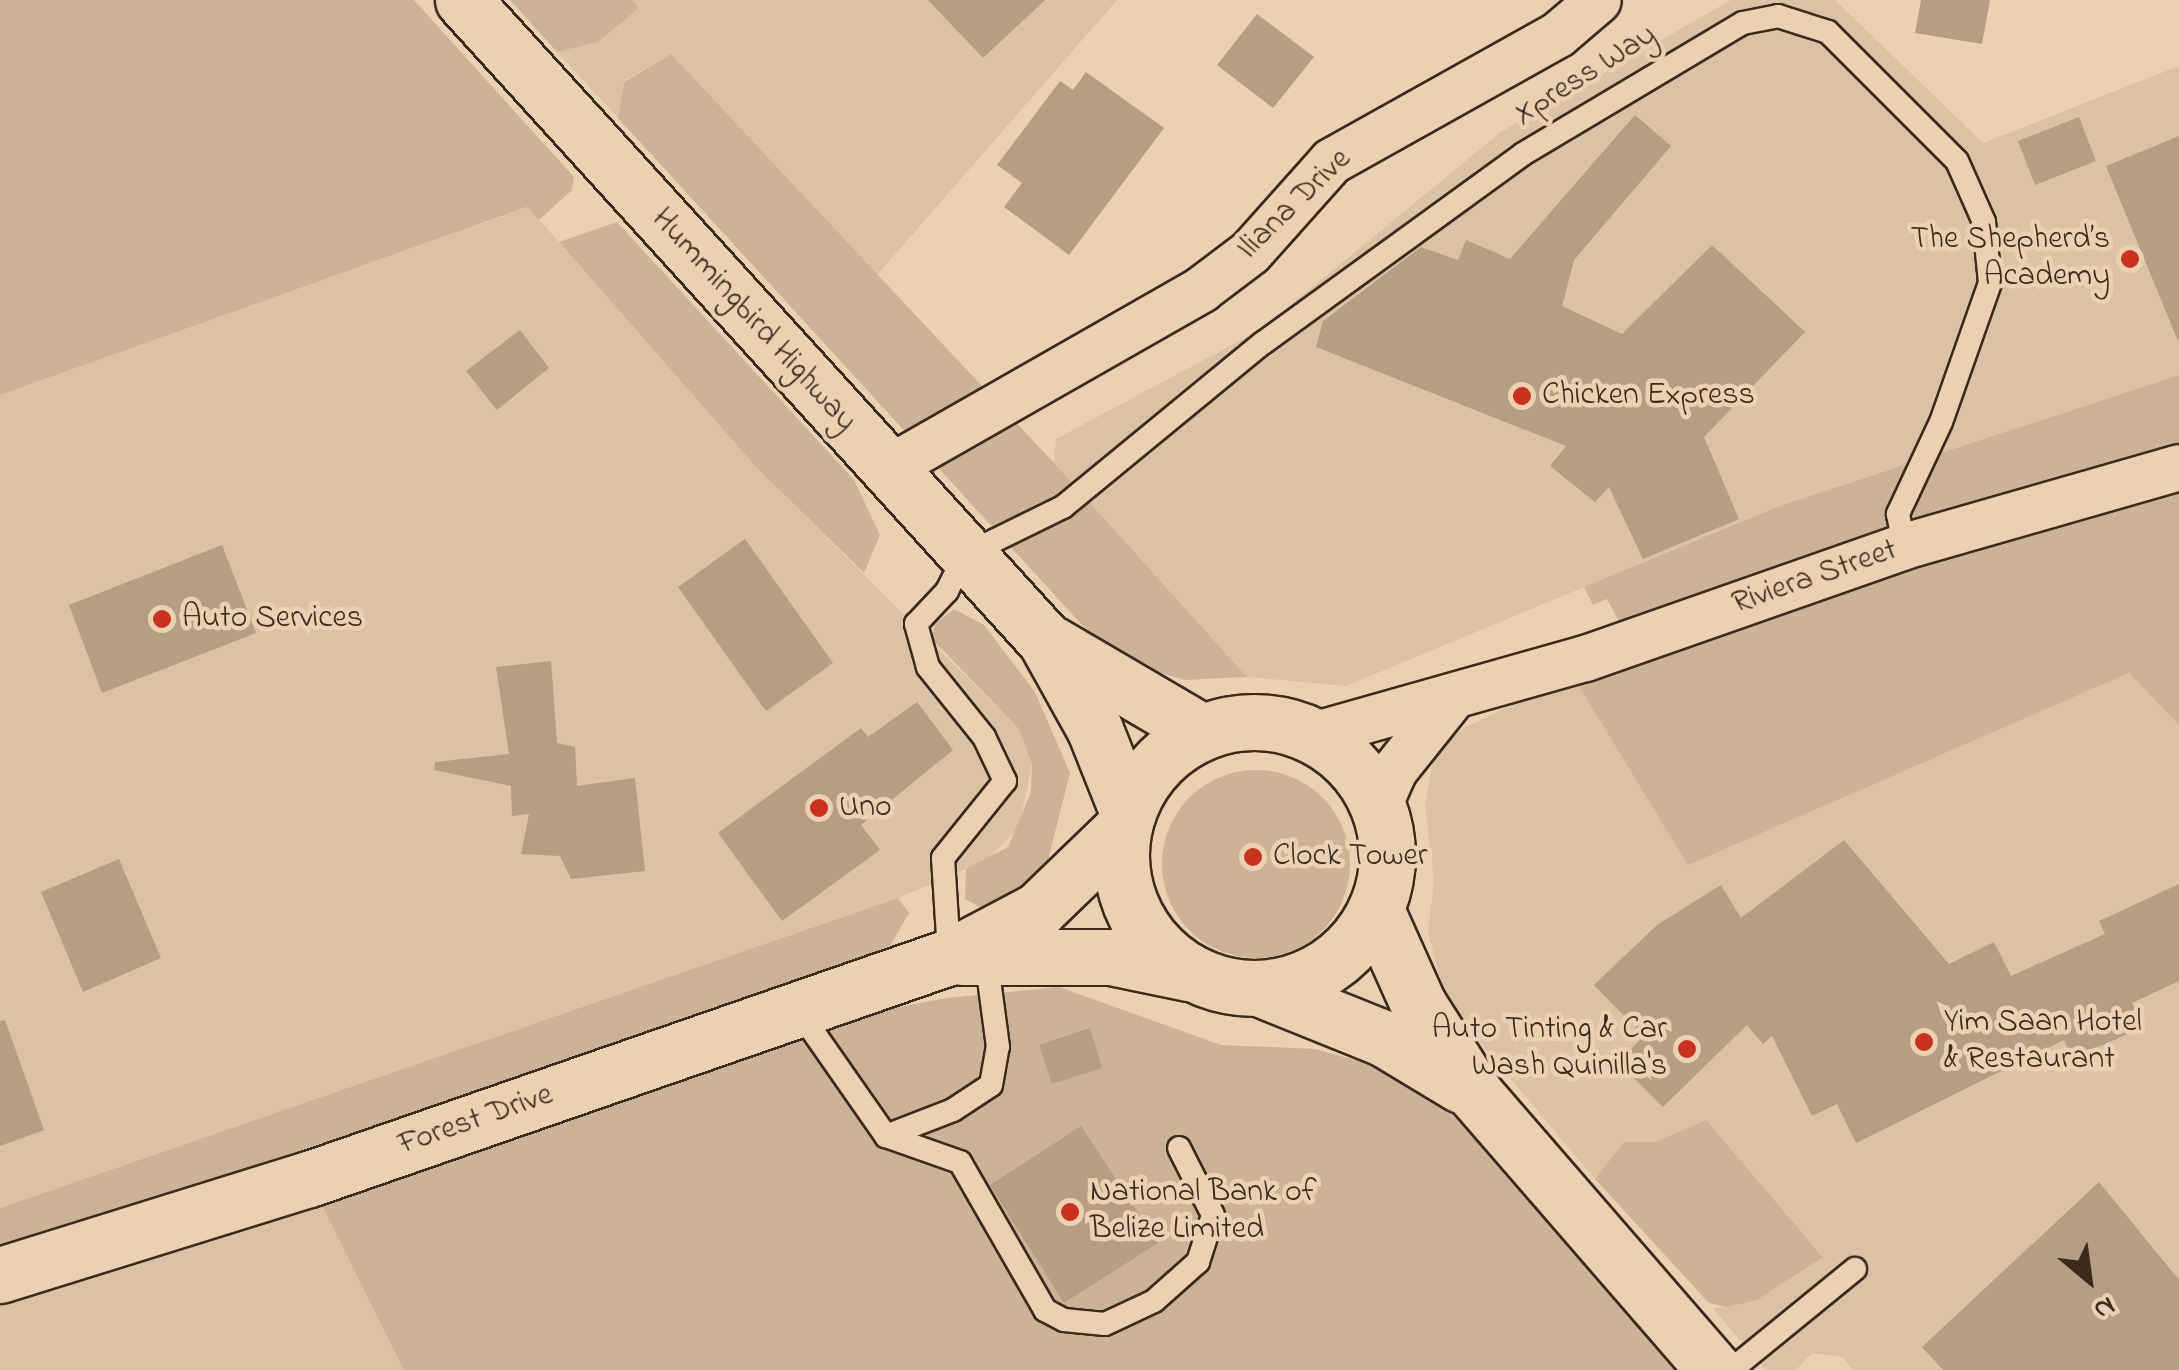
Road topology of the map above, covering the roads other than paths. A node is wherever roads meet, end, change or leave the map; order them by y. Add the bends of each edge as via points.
1 (463, 0) edge
2 (1598, 0) edge
3 (2179, 467) edge
4 (886, 469) junction
5 (1904, 546) junction
6 (965, 555) junction
7 (1045, 640) junction
8 (1454, 696) junction
9 (1202, 732) junction
10 (1312, 735) junction
11 (1378, 806) junction
12 (1125, 820) junction
13 (1376, 910) junction
14 (968, 956) junction
15 (1188, 973) junction
16 (1260, 989) junction
17 (798, 1010) junction
18 (1476, 1094) junction
19 (886, 1136) junction
20 (1179, 1148) dead end
21 (1854, 1269) dead end
22 (0, 1275) edge
23 (1714, 1370) edge
24 (1731, 1370) edge

1 - 4 main road, Hummingbird Highway
2 - 4 street, Iliana Drive via 1558,34 1331,161 1250,252 1201,289
3 - 5 street, Riviera Street
4 - 6 main road, Hummingbird Highway
5 - 6 lane, Xpress Way via 1898,514 1973,338 1992,248 1957,161 1828,32 1778,16 1716,34 1566,126 1263,344 1063,506
5 - 8 street, Riviera Street
6 - 7 main road, Hummingbird Highway
6 - 14 lane via 947,590 916,624 928,667 984,736 1005,781 943,858
7 - 9 main road, Hummingbird Highway
7 - 12 main road, Hummingbird Highway
8 - 10 street, Riviera Street
8 - 11 street via 1404,755
9 - 10 main road via 1239,722
9 - 12 main road via 1166,755
10 - 11 main road via 1362,777
11 - 13 main road via 1386,876
12 - 14 main road, Forest Drive via 1038,910
12 - 15 main road via 1120,870 1130,911 1154,946
13 - 16 main road via 1330,966
13 - 18 main road via 1418,1004
14 - 15 main road, Forest Drive via 1111,957
14 - 17 main road, Forest Drive
14 - 19 lane via 998,1047 991,1085 953,1110
15 - 16 main road
16 - 18 main road via 1382,1038
17 - 19 lane
17 - 22 main road, Forest Drive via 309,1179
18 - 23 main road
19 - 20 lane via 960,1162 1045,1310 1064,1320 1106,1324 1154,1301 1198,1262 1213,1215
21 - 24 lane

